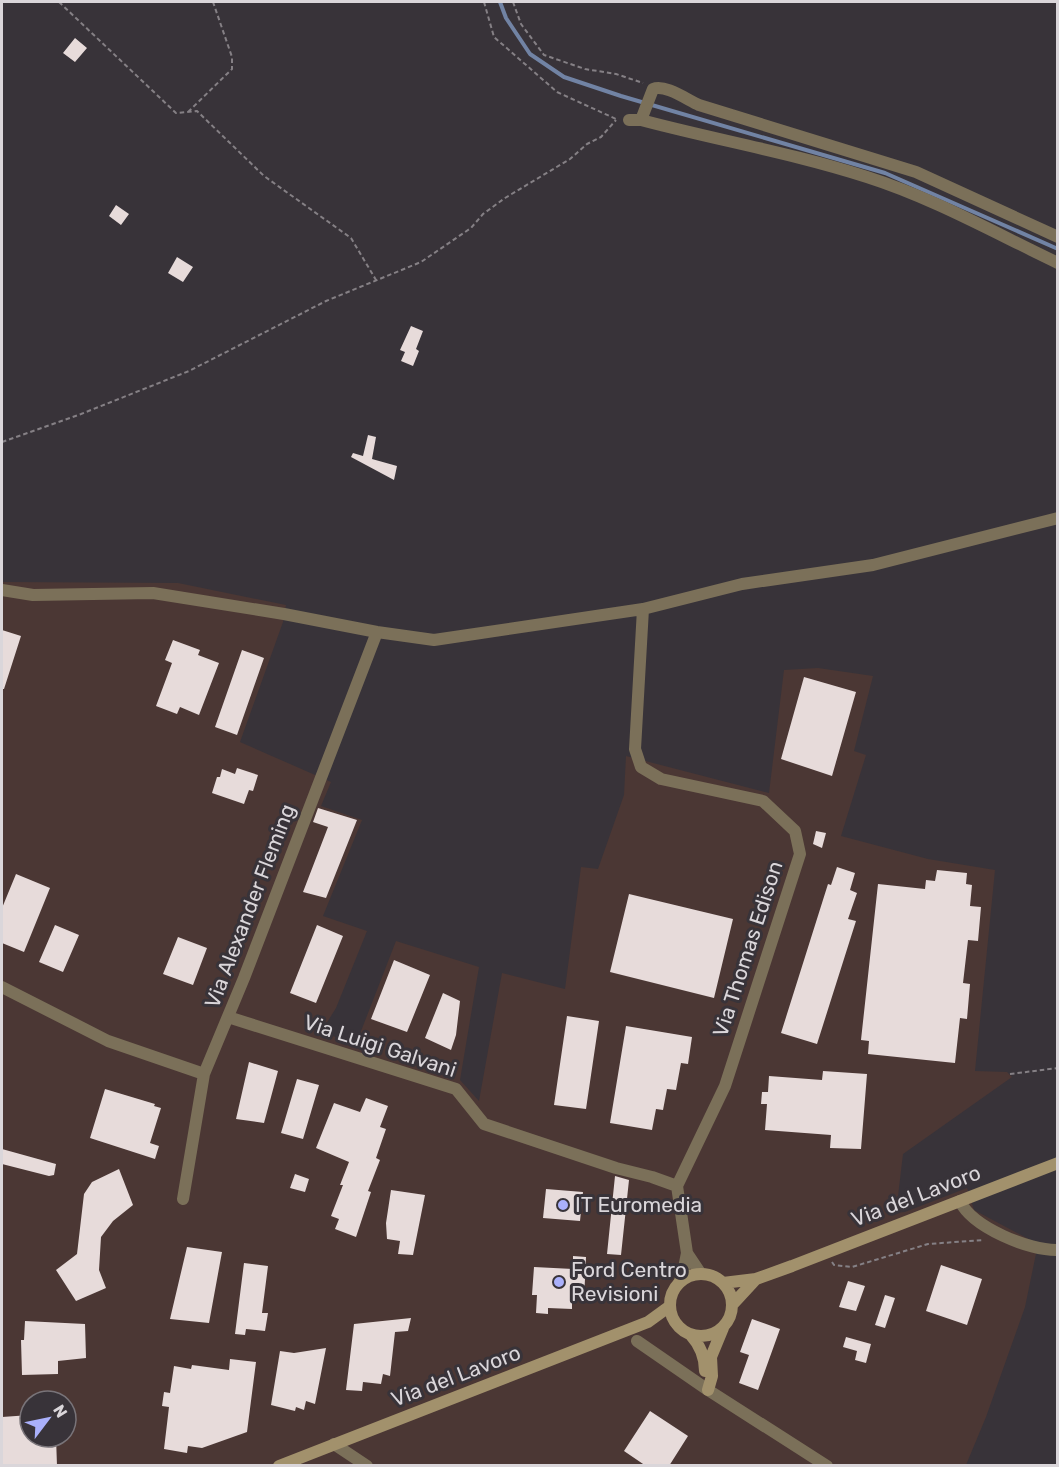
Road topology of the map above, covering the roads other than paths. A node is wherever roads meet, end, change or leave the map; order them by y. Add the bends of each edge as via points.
1 (1058, 237) edge
2 (1058, 263) edge
3 (1058, 518) edge
4 (2, 590) edge
5 (643, 609) junction
6 (377, 632) junction
7 (2, 987) edge
8 (228, 1017) junction
9 (204, 1074) junction
10 (1058, 1163) edge
11 (677, 1186) junction
12 (183, 1199) dead end
13 (960, 1201) junction
14 (1058, 1250) edge
15 (687, 1253) junction
16 (701, 1274) junction
17 (756, 1279) junction
18 (679, 1283) junction
19 (723, 1283) junction
20 (732, 1305) junction
21 (670, 1306) junction
22 (648, 1322) junction
23 (676, 1323) junction
24 (724, 1327) junction
25 (690, 1334) junction
26 (637, 1341) dead end
27 (708, 1390) junction
28 (334, 1444) junction
29 (279, 1466) edge
30 (367, 1466) edge
31 (827, 1466) edge

1 - 2 street via 916,171 699,105 667,88 658,87 651,93 632,119 867,177 915,195
3 - 5 street via 873,565 742,584
4 - 6 street via 33,595 153,592
5 - 6 street via 434,640
5 - 11 street, Via Thomas Edison via 635,749 641,767 661,778 763,801 795,831 800,854 725,1086
6 - 8 street, Via Alexander Fleming
7 - 9 street via 108,1041
8 - 9 street, Via Alexander Fleming
8 - 11 street, Via Luigi Galvani via 456,1089 484,1124
9 - 12 street, Via Alexander Fleming
10 - 13 main road, Via del Lavoro
11 - 15 street
13 - 14 street via 964,1211 1018,1243
13 - 17 main road, Via del Lavoro
15 - 16 street
15 - 18 street
16 - 18 main road
16 - 19 main road
17 - 19 main road
17 - 20 main road
18 - 21 main road
19 - 20 main road
20 - 24 main road
21 - 22 main road
21 - 23 main road
22 - 23 main road
22 - 28 main road, Via del Lavoro
23 - 25 main road
24 - 25 main road via 714,1334
24 - 27 main road via 711,1357
25 - 27 main road via 700,1345
26 - 27 street
27 - 31 street
28 - 29 main road, Via del Lavoro
28 - 30 street

